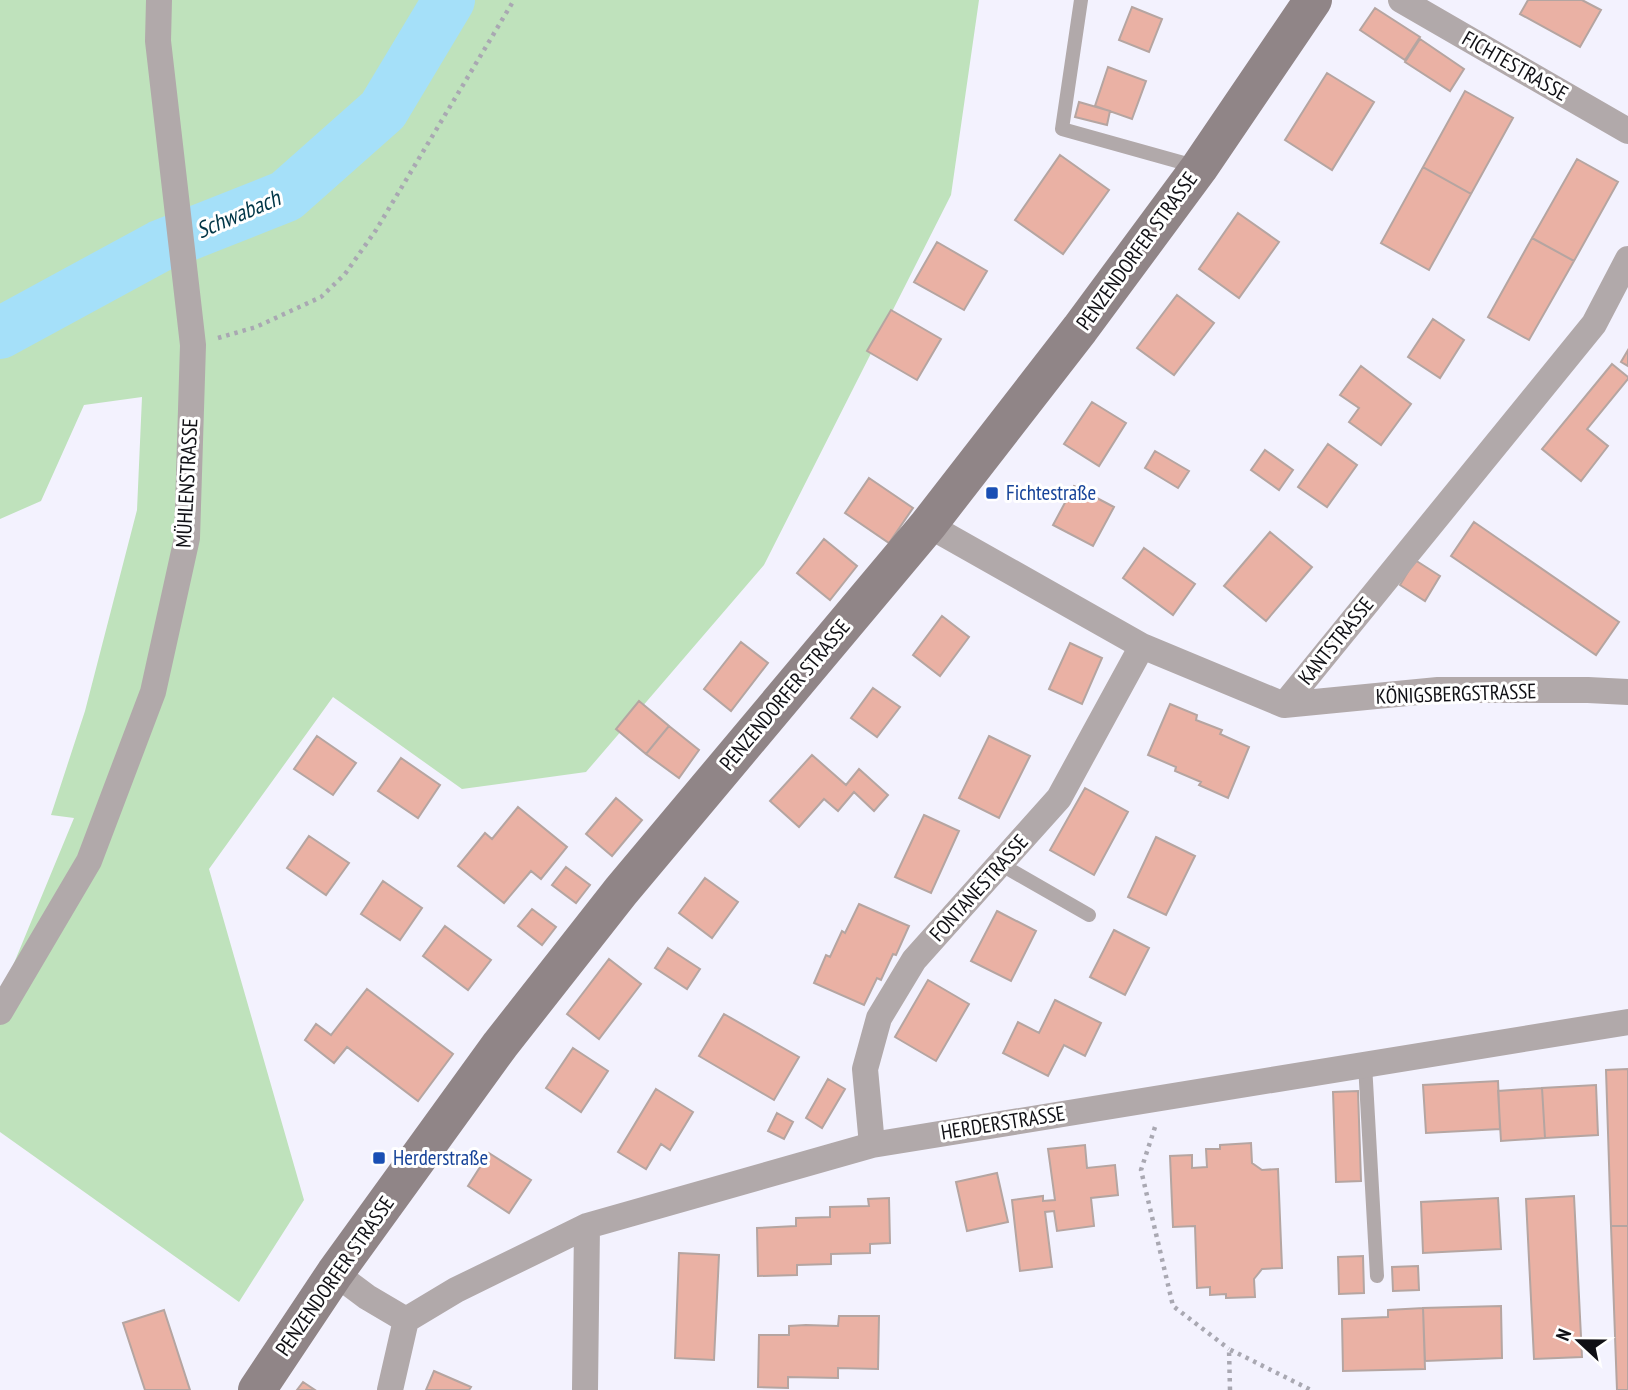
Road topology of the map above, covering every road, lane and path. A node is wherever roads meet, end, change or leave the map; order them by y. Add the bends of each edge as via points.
1 (159, 0) edge
2 (514, 0) edge
3 (1082, 0) edge
4 (1313, 0) edge
5 (1401, 0) edge
6 (1628, 131) edge
7 (1199, 168) junction
8 (1628, 258) edge
9 (193, 345) junction
10 (928, 525) junction
11 (1142, 646) junction
12 (1628, 692) edge
13 (1284, 705) junction
14 (1000, 864) junction
15 (1089, 915) dead end
16 (0, 1012) edge
17 (1628, 1022) edge
18 (1365, 1064) junction
19 (1166, 1097) junction
20 (872, 1144) junction
21 (587, 1226) junction
22 (335, 1273) junction
23 (1377, 1276) dead end
24 (406, 1320) junction
25 (1229, 1349) junction
26 (257, 1390) edge
27 (390, 1390) edge
28 (585, 1390) edge
29 (1230, 1390) edge
30 (1311, 1390) edge

1 - 9 street, MÜHLENSTRASSE via 158,40
2 - 9 path via 345,274 321,297 256,327
3 - 7 lane via 1062,129
4 - 7 main road, PENZENDORFER STRASSE
5 - 6 street, FICHTESTRASSE
7 - 10 main road, PENZENDORFER STRASSE
8 - 13 street, KANTSTRASSE via 1594,324
9 - 16 street, MÜHLENSTRASSE via 187,538 153,692 89,861
10 - 11 street, KANTSTRASSE
10 - 22 main road, PENZENDORFER STRASSE via 621,891 500,1045
11 - 13 street, KANTSTRASSE
11 - 14 street, FONTANESTRASSE via 1059,798
12 - 13 street, KÖNIGSBERGSTRASSE via 1438,690
14 - 15 lane
14 - 20 street, FONTANESTRASSE via 914,960 879,1018 865,1069
17 - 18 street, HERDERSTRASSE
18 - 19 street, HERDERSTRASSE
18 - 23 lane
19 - 20 street, HERDERSTRASSE
19 - 25 path via 1141,1170 1173,1306
20 - 21 street, HERDERSTRASSE
21 - 24 street, HERDERSTRASSE via 456,1290
21 - 28 street
22 - 24 street
22 - 26 main road, PENZENDORFER STRASSE
24 - 27 street
25 - 29 path
25 - 30 path

